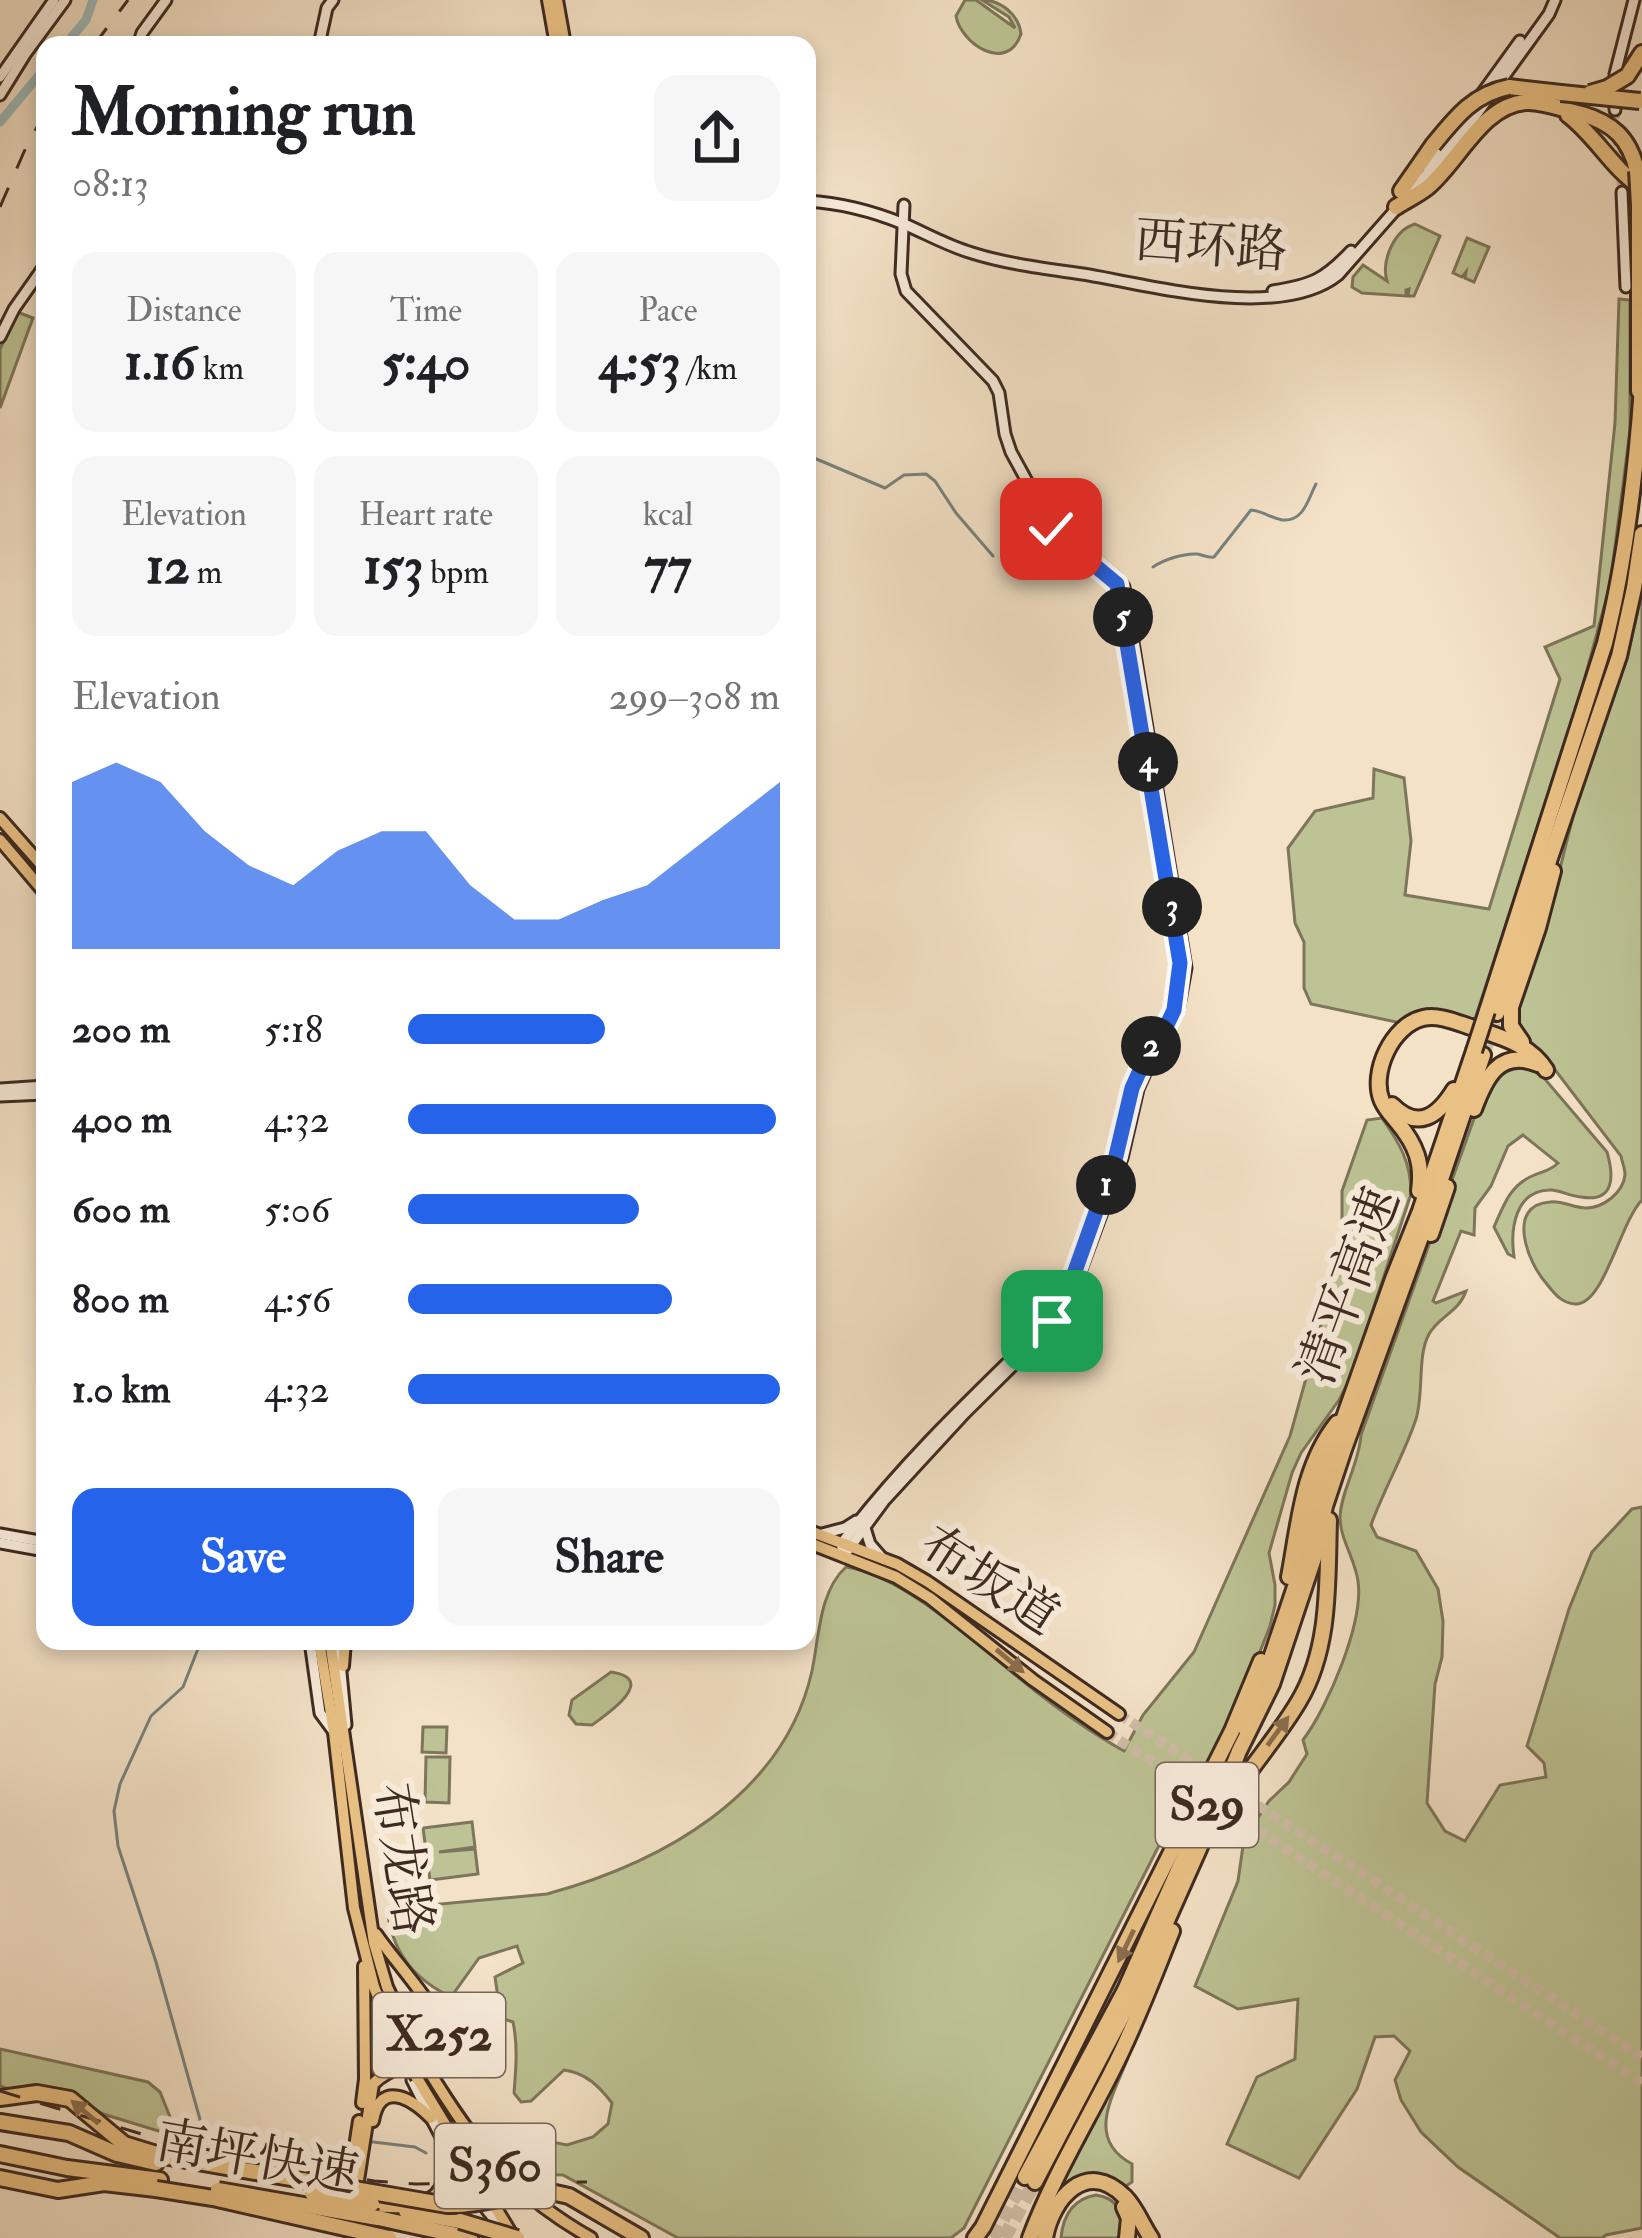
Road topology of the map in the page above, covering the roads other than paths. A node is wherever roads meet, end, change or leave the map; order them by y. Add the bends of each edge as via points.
1 (54, 0) edge
2 (65, 0) edge
3 (166, 0) edge
4 (333, 0) edge
5 (1552, 0) edge
6 (1634, 0) edge
7 (551, 1) edge
8 (39, 36) edge
9 (141, 36) edge
10 (321, 36) edge
11 (559, 36) edge
12 (36, 39) edge
13 (1642, 52) edge
14 (0, 77) edge
15 (0, 94) edge
16 (1557, 100) junction
17 (1641, 101) edge
18 (1615, 110) tunnel mouth
19 (1642, 188) edge
20 (1622, 192) tunnel mouth
21 (1398, 199) junction
22 (816, 200) edge
23 (902, 222) junction
24 (36, 278) edge
25 (1626, 287) dead end
26 (0, 337) edge
27 (1642, 387) edge
28 (1639, 431) junction
29 (1642, 534) edge
30 (1569, 798) junction
31 (1, 819) edge
32 (0, 844) edge
33 (36, 859) edge
34 (36, 882) edge
35 (1492, 1012) junction
36 (1478, 1053) junction
37 (1542, 1064) junction
38 (36, 1091) edge
39 (0, 1093) edge
40 (1393, 1279) junction
41 (1373, 1365) junction
42 (1344, 1414) junction
43 (1330, 1491) junction
44 (863, 1522) junction
45 (816, 1532) edge
46 (816, 1534) edge
47 (0, 1539) edge
48 (36, 1541) edge
49 (816, 1543) edge
50 (845, 1548) junction
51 (36, 1549) edge
52 (883, 1558) junction
53 (316, 1650) edge
54 (319, 1650) edge
55 (336, 1650) edge
56 (340, 1650) edge
57 (343, 1666) joint
58 (331, 1680) junction
59 (1119, 1714) tunnel mouth
60 (334, 1732) junction
61 (1107, 1732) tunnel mouth
62 (350, 1776) junction
63 (371, 1925) junction
64 (364, 1950) junction
65 (386, 2073) junction
66 (365, 2079) junction
67 (414, 2079) junction
68 (0, 2098) edge
69 (431, 2118) junction
70 (0, 2122) edge
71 (365, 2129) junction
72 (447, 2146) junction
73 (0, 2154) edge
74 (360, 2158) junction
75 (162, 2160) junction
76 (0, 2178) edge
77 (158, 2185) junction
78 (375, 2211) junction
79 (464, 2232) edge
80 (419, 2237) edge
81 (345, 2238) edge
82 (389, 2238) edge
83 (514, 2238) edge
84 (591, 2238) edge
85 (640, 2238) edge
86 (975, 2238) edge
87 (1030, 2238) edge
88 (1049, 2238) edge
89 (1127, 2238) edge
90 (1150, 2238) edge

1 - 14 street
2 - 8 street
3 - 9 street
4 - 10 street
5 - 21 street, 西环路 via 1463,133
6 - 18 street via 1615,74
7 - 11 main road
12 - 15 street
13 - 16 highway, bridge via 1614,84
16 - 17 highway, bridge
16 - 19 highway
16 - 21 highway via 1521,102 1496,114 1426,188
16 - 21 highway, bridge via 1509,87 1467,105
16 - 28 highway, bridge via 1618,131 1633,154
20 - 25 street
21 - 23 street, 西环路 via 1339,275 1305,293 1270,298 999,260
22 - 23 street, 西环路
23 - 44 street via 903,294 989,382 1007,452 1044,520 1117,584 1180,953 1174,1010 1132,1088 1116,1156 1059,1310 878,1496
23 - 44 street via 906,291 993,381 1011,452 1050,523 1124,587 1186,953 1183,989 1138,1089 1122,1158 1064,1315
24 - 26 street
27 - 28 highway, 清平高速 / S29
28 - 35 highway, 清平高速 / S29 via 1605,643
29 - 30 highway, 清平高速 / S29 via 1619,656
30 - 35 highway, 清平高速 / S29
30 - 37 highway via 1510,1014 1516,1036
31 - 33 main road
32 - 34 main road
35 - 36 highway, 清平高速 / S29, bridge
36 - 37 highway via 1437,1112 1414,1119 1389,1102 1385,1082 1395,1049 1422,1024 1505,1042
36 - 40 highway, 清平高速 / S29
36 - 41 highway, 清平高速 / S29
37 - 40 highway via 1508,1039 1440,1018 1415,1021 1395,1038 1380,1094 1416,1150 1420,1178
37 - 41 highway via 1514,1060 1486,1080 1438,1219
38 - 39 street
40 - 42 highway, 清平高速 / S29
41 - 43 highway, 清平高速 / S29
42 - 43 highway, 清平高速 / S29 via 1263,1682 1030,2180 1137,1988 1273,1684
42 -> 86 highway via 1317,1458 1285,1593 1232,1731
87 -> 43 highway via 1148,1994 1222,1814 1304,1692 1326,1617
44 - 45 street
44 - 50 street
44 - 52 street
46 - 50 main road, 布坂道
47 - 48 street
47 - 51 street
49 - 50 main road, 布坂道
50 - 52 main road, 布坂道
50 -> 61 main road, 布坂道 via 930,1598
52 - 59 main road, 布坂道
53 - 60 street via 320,1713
54 - 58 main road, S360
55 - 58 main road, S360
56 - 57 main road
57 - 62 street
58 - 60 main road, 布龙路 / S360
58 - 62 main road, 布龙路 / S360
60 - 64 main road, 布龙路 / S360
62 - 63 main road, 布龙路 / S360
63 - 65 main road, X252 via 440,2028 428,2053
63 - 84 main road, 布龙路 / S360, bridge via 387,1987 469,2135 542,2207
64 - 66 main road, X252
64 - 67 main road, S360, bridge
65 - 66 main road
65 - 71 main road, X252 via 373,2084
66 - 71 main road, X252
67 - 69 street
67 - 83 main road, S360
75 -> 68 highway via 124,2144 70,2099
69 - 71 main road via 415,2102 389,2098
69 - 72 street
70 - 75 highway, 南坪快速
71 - 74 main road
72 - 78 highway via 449,2170 436,2197
72 - 83 street
73 - 77 highway, 南坪快速
74 - 81 main road
74 - 81 main road
75 - 78 highway, 南坪快速, bridge
75 - 85 highway, bridge via 447,2206 551,2192
76 - 77 highway via 58,2190
77 - 78 highway, 南坪快速, bridge
77 - 82 highway, bridge
78 - 79 highway, 南坪快速
78 - 80 highway
79 - 83 highway, 南坪快速, bridge
88 - 89 highway via 1063,2207 1095,2189 1126,2208
88 - 90 highway via 1060,2199 1095,2182 1127,2199

